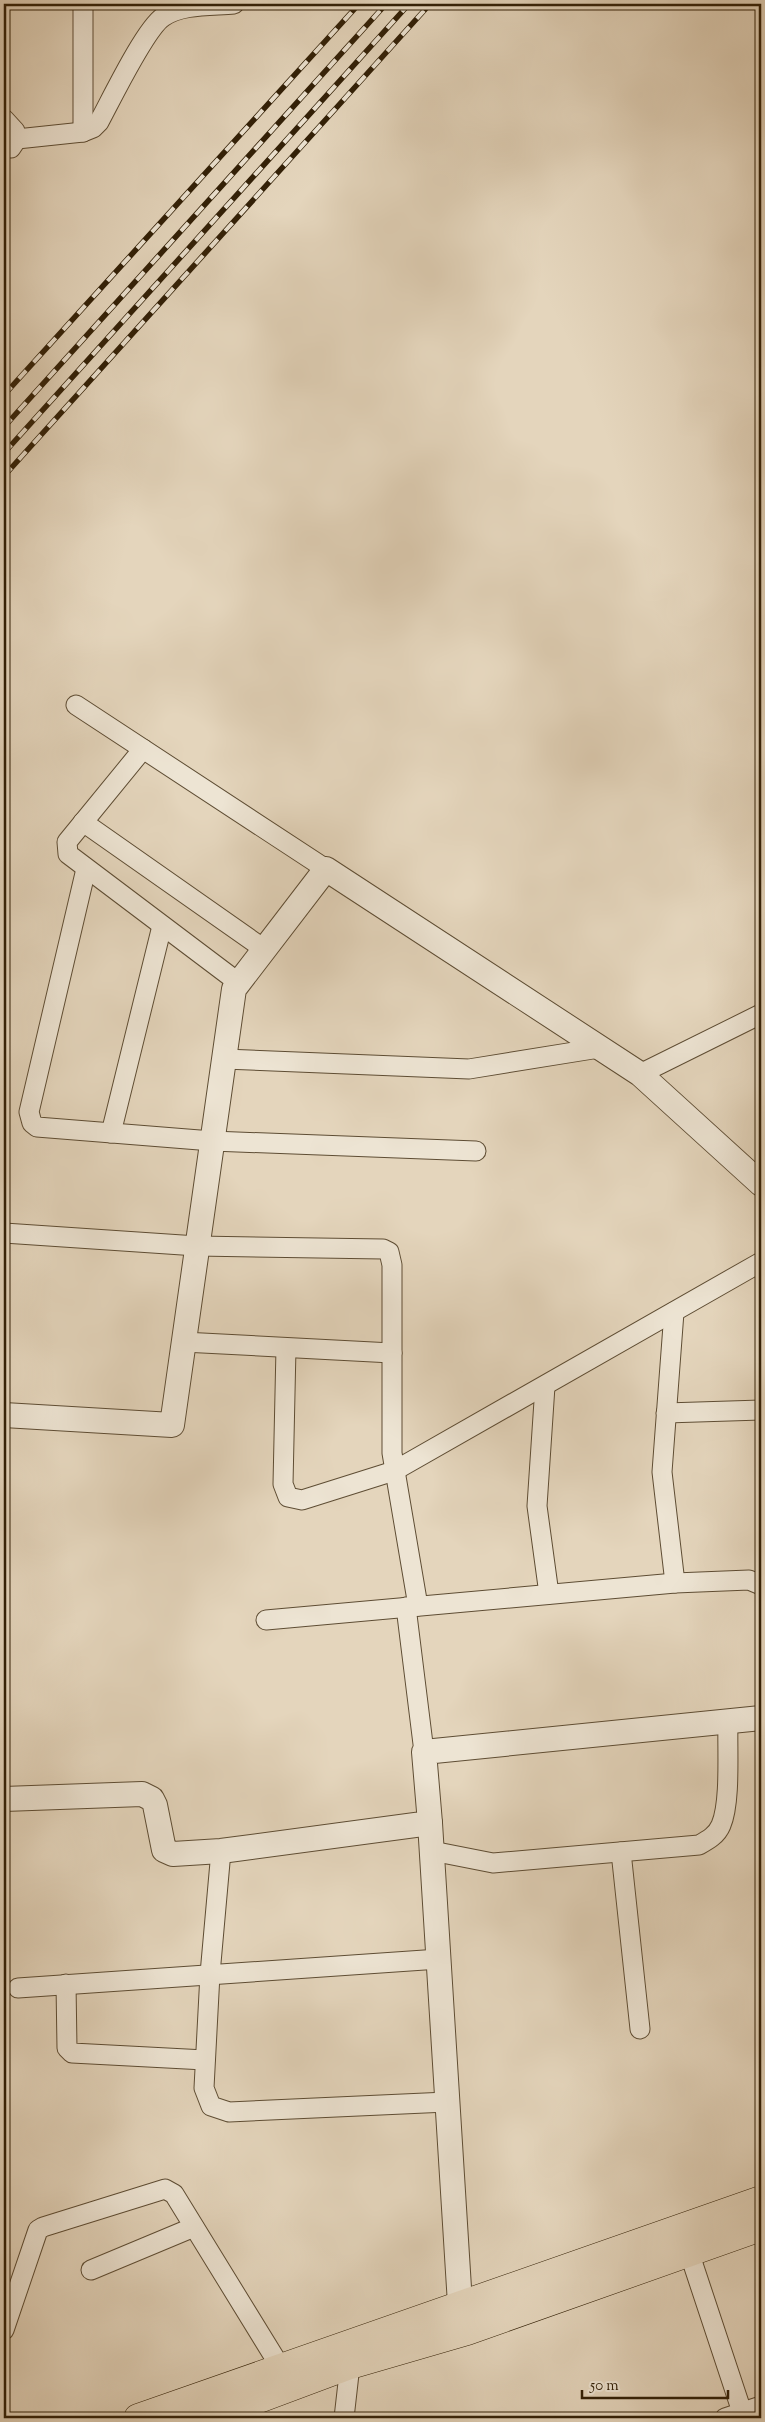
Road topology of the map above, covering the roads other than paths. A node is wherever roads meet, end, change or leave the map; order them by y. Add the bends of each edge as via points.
1 (83, 4) edge
2 (234, 4) edge
3 (181, 7) edge
4 (4, 119) edge
5 (83, 132) junction
6 (10, 144) edge
7 (76, 705) dead end
8 (143, 748) junction
9 (83, 822) junction
10 (326, 869) junction
11 (86, 870) junction
12 (162, 926) junction
13 (264, 949) junction
14 (239, 983) junction
15 (761, 1014) edge
16 (599, 1048) junction
17 (224, 1059) junction
18 (640, 1074) junction
19 (111, 1132) junction
20 (212, 1141) junction
21 (476, 1150) dead end
22 (761, 1184) edge
23 (4, 1233) edge
24 (197, 1246) junction
25 (761, 1262) edge
26 (674, 1312) junction
27 (183, 1342) junction
28 (286, 1348) junction
29 (392, 1353) junction
30 (545, 1386) junction
31 (761, 1410) edge
32 (666, 1413) junction
33 (4, 1415) edge
34 (394, 1471) junction
35 (675, 1583) junction
36 (761, 1585) edge
37 (549, 1594) junction
38 (412, 1606) junction
39 (266, 1620) dead end
40 (761, 1718) edge
41 (728, 1721) junction
42 (424, 1752) junction
43 (4, 1799) edge
44 (430, 1823) junction
45 (221, 1851) junction
46 (432, 1851) junction
47 (622, 1852) junction
48 (439, 1959) junction
49 (210, 1974) junction
50 (66, 1984) junction
51 (18, 1988) dead end
52 (640, 2029) dead end
53 (205, 2060) junction
54 (447, 2102) junction
55 (761, 2200) edge
56 (194, 2227) junction
57 (761, 2227) edge
58 (688, 2252) junction
59 (90, 2270) dead end
60 (460, 2304) junction
61 (4, 2330) edge
62 (350, 2365) junction
63 (281, 2368) junction
64 (761, 2406) edge
65 (737, 2416) edge
66 (138, 2418) edge
67 (208, 2418) edge
68 (344, 2418) edge

1 - 5 street
2 - 3 street
3 - 5 street via 162,17 145,39 99,122
4 - 6 street via 15,131
5 - 6 street
7 - 8 street
8 - 9 street
8 - 10 street
9 - 11 street via 66,848 68,854
9 - 13 street
10 - 13 street
10 - 16 street
11 - 12 street
11 - 19 street via 29,1112 32,1123 37,1126
12 - 14 street
12 - 19 street
13 - 14 street
14 - 17 street via 234,989
15 - 18 street
16 - 17 street via 469,1069
16 - 18 street
17 - 20 street
18 - 22 street
19 - 20 street
20 - 21 street
20 - 24 street
23 - 24 street
24 - 27 street
24 - 29 street via 383,1249 389,1252 392,1265
25 - 26 street
26 - 30 street
26 - 32 street
27 - 28 street
27 - 33 street via 172,1425
28 - 29 street
28 - 34 street via 283,1484 288,1498 302,1500
29 - 34 street
30 - 34 street
30 - 37 street via 537,1506
31 - 32 street
32 - 35 street via 662,1472
34 - 38 street
35 - 36 street via 749,1580
35 - 37 street
37 - 38 street
38 - 39 street
38 - 42 street
40 - 41 street
41 - 42 street
41 - 47 street via 726,1811 712,1838 699,1845
42 - 44 street
43 - 45 street via 142,1794 152,1799 155,1805 164,1850 173,1854
44 - 45 street
44 - 46 street
45 - 49 street
46 - 47 street via 493,1863
46 - 48 street
47 - 52 street
48 - 49 street
48 - 54 street
49 - 50 street
49 - 53 street
50 - 51 street
50 - 53 street via 67,2048 72,2053
53 - 54 street via 206,2098 211,2106 229,2112
54 - 60 street
55 - 60 main road
56 - 59 street
56 - 61 street via 174,2194 165,2189 42,2227 35,2235
56 - 63 street
57 - 58 main road
58 - 62 main road via 466,2331
58 - 65 street
60 - 63 main road
62 - 67 main road
62 - 68 street
63 - 66 main road
64 - 65 street

